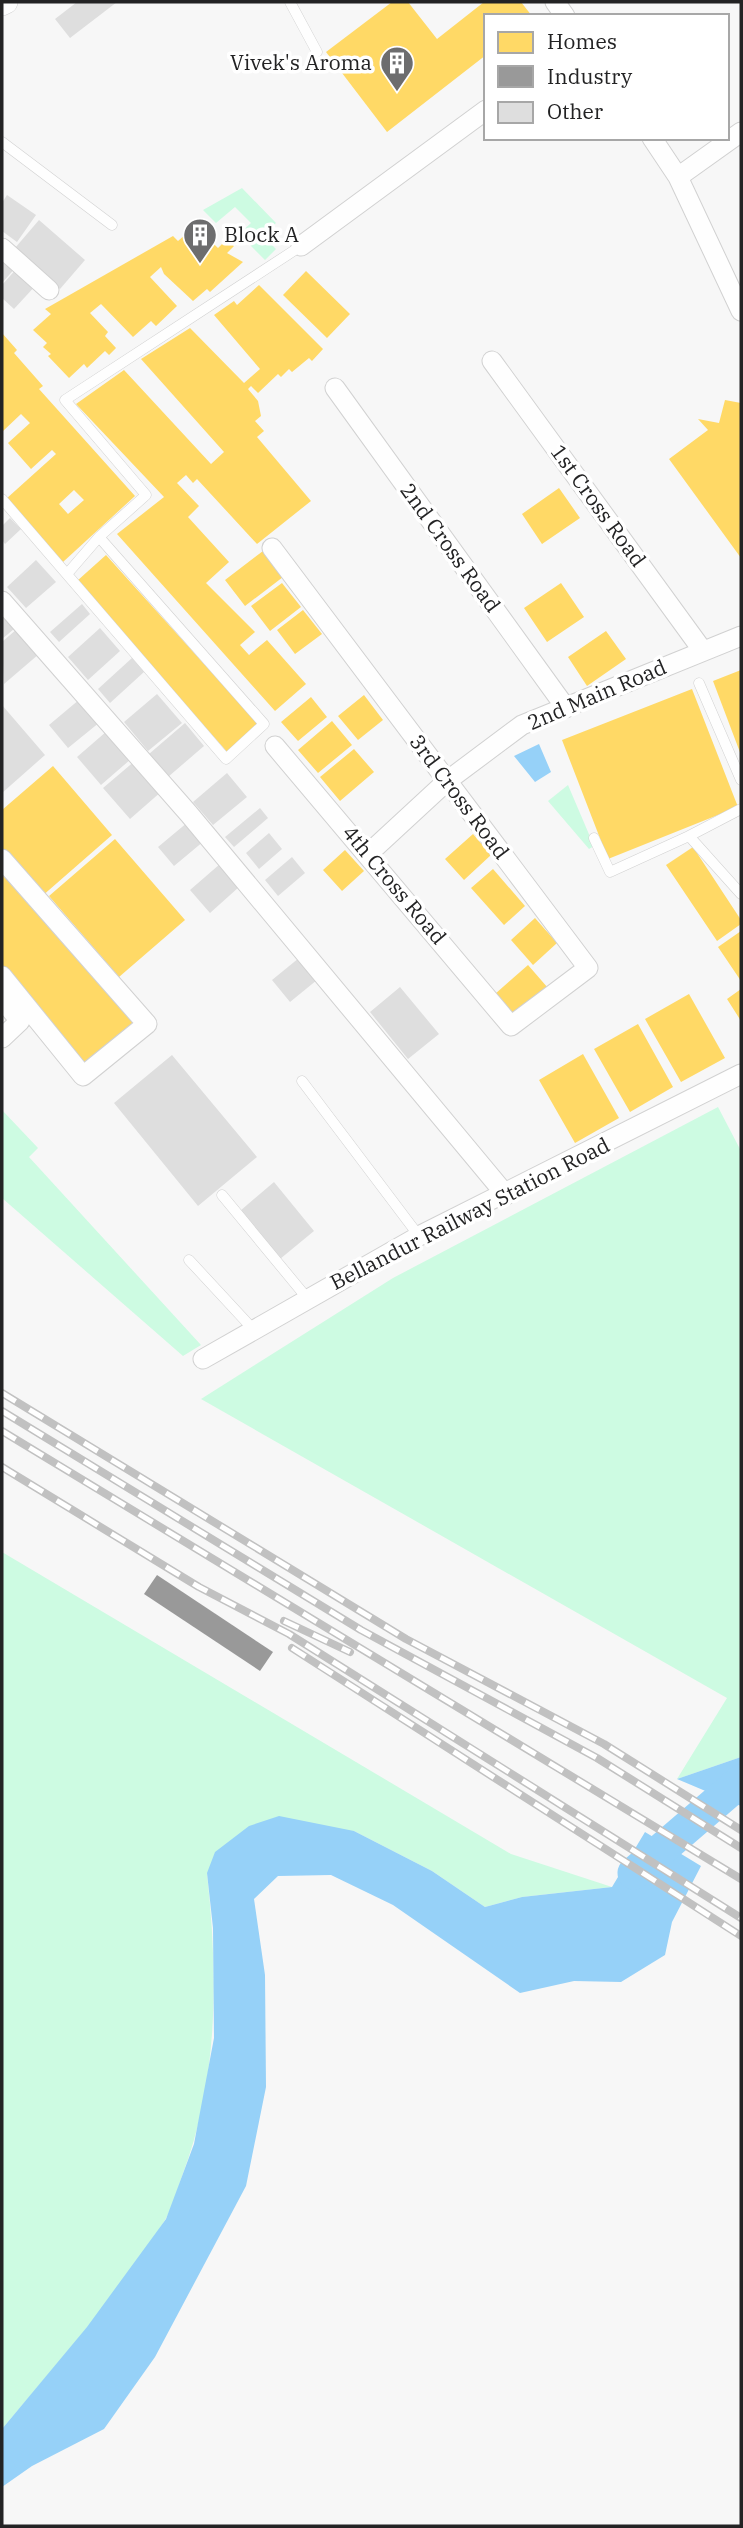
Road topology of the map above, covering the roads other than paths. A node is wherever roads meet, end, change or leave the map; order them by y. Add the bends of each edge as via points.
1 (290, 2) edge
2 (317, 52) dead end
3 (484, 111) edge
4 (741, 132) edge
5 (653, 140) edge
6 (2, 142) edge
7 (678, 177) junction
8 (113, 225) dead end
9 (301, 246) joint
10 (2, 247) edge
11 (49, 290) dead end
12 (740, 307) edge
13 (492, 361) dead end
14 (335, 388) dead end
15 (2, 499) edge
16 (99, 537) junction
17 (272, 548) dead end
18 (67, 574) junction
19 (2, 601) edge
20 (741, 636) edge
21 (704, 651) junction
22 (699, 683) dead end
23 (566, 708) junction
24 (275, 746) dead end
25 (741, 780) edge
26 (447, 781) junction
27 (741, 809) edge
28 (689, 836) junction
29 (594, 838) dead end
30 (368, 853) junction
31 (2, 859) edge
32 (741, 894) edge
33 (2, 976) edge
34 (2, 999) edge
35 (511, 1026) joint
36 (2, 1038) edge
37 (741, 1074) edge
38 (302, 1081) dead end
39 (222, 1195) dead end
40 (506, 1195) junction
41 (419, 1237) junction
42 (189, 1260) dead end
43 (307, 1298) junction
44 (253, 1329) junction
45 (203, 1359) dead end

1 - 2 lane
3 - 9 street
4 - 7 street
5 - 7 street
6 - 8 lane
7 - 12 street
9 - 16 lane via 65,400 146,495
10 - 11 street
13 - 21 street, 1st Cross Road
14 - 23 street, 2nd Cross Road
15 - 18 lane
16 - 18 lane
16 - 18 lane via 264,723 226,759
17 - 26 street, 3rd Cross Road
19 - 40 street via 189,814
20 - 21 street, 2nd Main Road
21 - 23 street, 2nd Main Road
22 - 25 lane
23 - 26 street, 2nd Main Road via 522,725
24 - 30 street, 4th Cross Road
26 - 30 street, 2nd Main Road
26 - 35 street, 3rd Cross Road via 588,968
27 - 28 lane
28 - 29 lane via 610,872
28 - 32 lane
30 - 35 street, 4th Cross Road
31 - 33 street via 147,1024 83,1076
34 - 36 street via 20,1021
37 - 40 street, Bellandur Railway Station Road
38 - 41 lane
39 - 43 lane
40 - 41 street, Bellandur Railway Station Road
41 - 43 street, Bellandur Railway Station Road
42 - 44 lane
43 - 44 street, Bellandur Railway Station Road
44 - 45 street, Bellandur Railway Station Road

